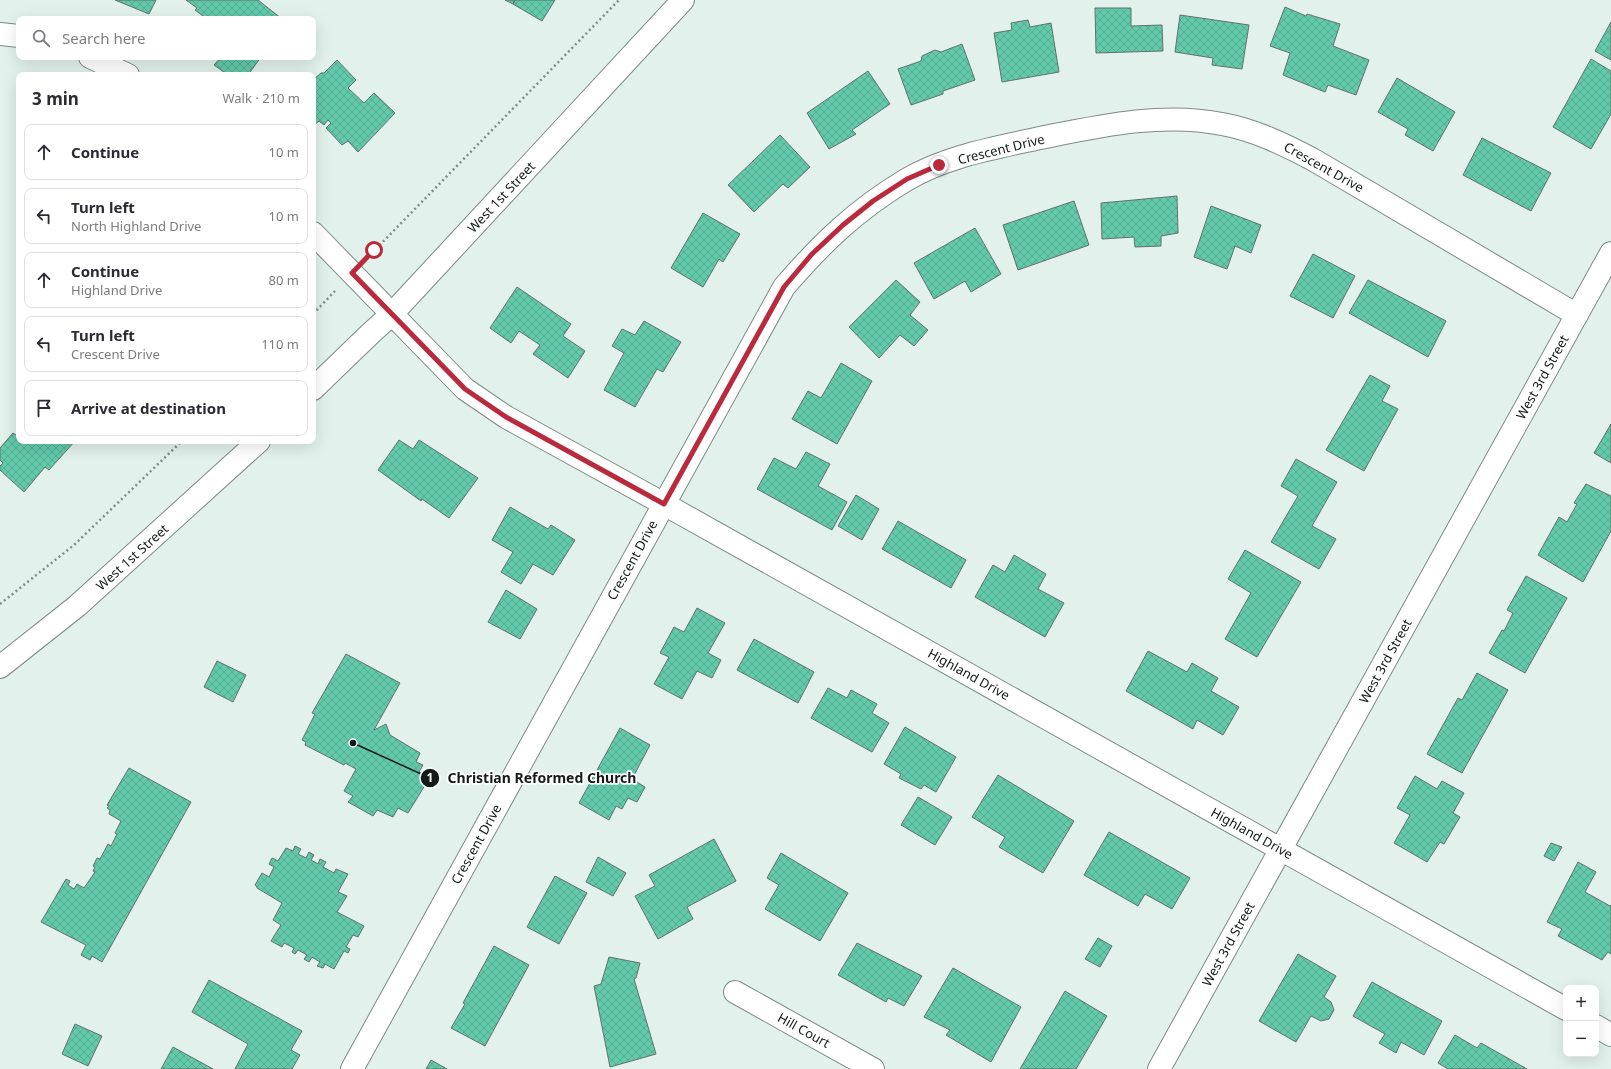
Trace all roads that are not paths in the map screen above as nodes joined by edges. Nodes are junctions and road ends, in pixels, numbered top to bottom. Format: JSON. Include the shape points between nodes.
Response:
{"nodes":[{"id":1,"x":683,"y":0,"type":"edge"},
{"id":2,"x":0,"y":34,"type":"edge"},
{"id":3,"x":16,"y":36,"type":"edge"},
{"id":4,"x":96,"y":60,"type":"edge"},
{"id":5,"x":122,"y":72,"type":"edge"},
{"id":6,"x":316,"y":236,"type":"edge"},
{"id":7,"x":1611,"y":253,"type":"edge"},
{"id":8,"x":392,"y":315,"type":"junction"},
{"id":9,"x":1577,"y":315,"type":"junction"},
{"id":10,"x":316,"y":386,"type":"edge"},
{"id":11,"x":257,"y":444,"type":"edge"},
{"id":12,"x":664,"y":504,"type":"junction"},
{"id":13,"x":0,"y":667,"type":"edge"},
{"id":14,"x":1280,"y":848,"type":"junction"},
{"id":15,"x":735,"y":992,"type":"dead end"},
{"id":16,"x":1563,"y":1007,"type":"edge"},
{"id":17,"x":1599,"y":1028,"type":"edge"},
{"id":18,"x":1611,"y":1035,"type":"edge"},
{"id":19,"x":352,"y":1069,"type":"edge"},
{"id":20,"x":874,"y":1069,"type":"edge"},
{"id":21,"x":1159,"y":1069,"type":"edge"}],
"edges":[{"from":1,"to":8,"type":"street","name":"West 1st Street"},
{"from":2,"to":3,"type":"street"},
{"from":4,"to":5,"type":"street"},
{"from":6,"to":8,"type":"street","name":"Highland Drive"},
{"from":7,"to":9,"type":"street","name":"West 3rd Street"},
{"from":8,"to":10,"type":"street","name":"West 1st Street"},
{"from":8,"to":12,"type":"street","name":"Highland Drive","via":[[476,397],[506,417]]},
{"from":9,"to":12,"type":"street","name":"Crescent Drive","via":[[1312,159],[1254,132],[1222,124],[1180,119],[1141,121],[1030,140],[975,152],[907,179],[861,210],[812,254],[784,287]]},
{"from":9,"to":14,"type":"street","name":"West 3rd Street"},
{"from":11,"to":13,"type":"street","name":"West 1st Street","via":[[77,606]]},
{"from":12,"to":14,"type":"street","name":"Highland Drive"},
{"from":12,"to":19,"type":"street","name":"Crescent Drive"},
{"from":14,"to":16,"type":"street","name":"Highland Drive"},
{"from":14,"to":21,"type":"street","name":"West 3rd Street"},
{"from":15,"to":20,"type":"street","name":"Hill Court"},
{"from":17,"to":18,"type":"street"}]}
